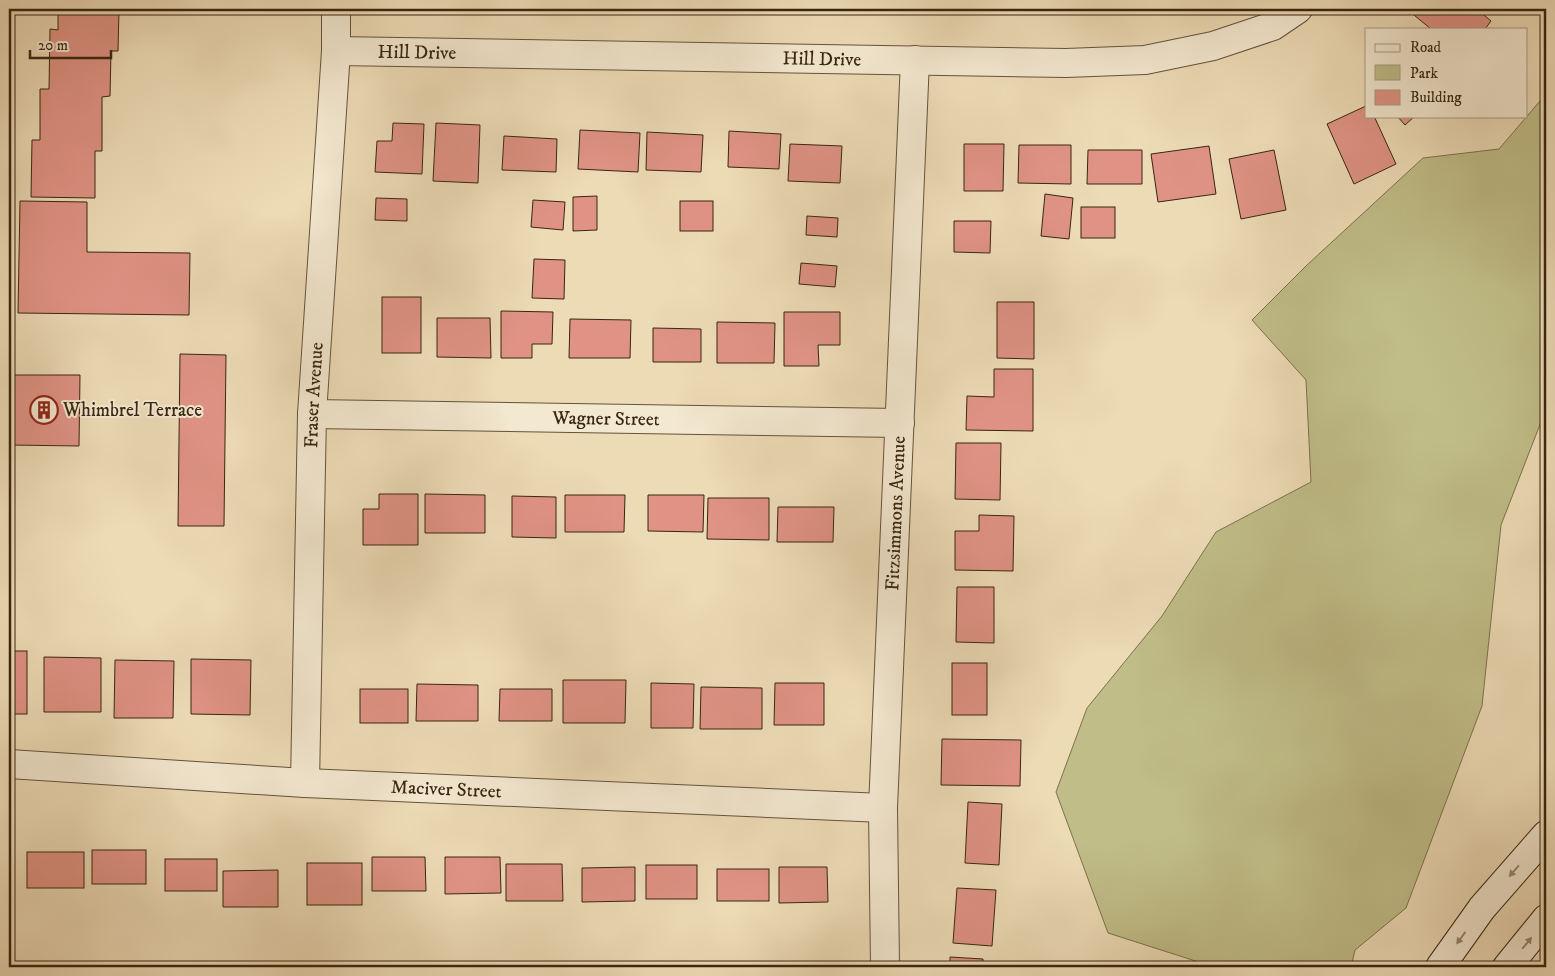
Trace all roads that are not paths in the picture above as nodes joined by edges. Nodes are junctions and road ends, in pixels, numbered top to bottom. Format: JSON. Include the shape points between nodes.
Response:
{"nodes":[{"id":1,"x":336,"y":9,"type":"edge"},
{"id":2,"x":1298,"y":9,"type":"edge"},
{"id":3,"x":336,"y":51,"type":"junction"},
{"id":4,"x":916,"y":60,"type":"junction"},
{"id":5,"x":312,"y":414,"type":"junction"},
{"id":6,"x":900,"y":423,"type":"junction"},
{"id":7,"x":9,"y":764,"type":"edge"},
{"id":8,"x":305,"y":783,"type":"junction"},
{"id":9,"x":883,"y":808,"type":"junction"},
{"id":10,"x":1546,"y":835,"type":"edge"},
{"id":11,"x":1546,"y":919,"type":"edge"},
{"id":12,"x":885,"y":967,"type":"edge"},
{"id":13,"x":1440,"y":967,"type":"edge"},
{"id":14,"x":1507,"y":967,"type":"edge"}],
"edges":[{"from":1,"to":3,"type":"street","name":"Fraser Avenue"},
{"from":2,"to":4,"type":"street","name":"Hill Drive","via":[[1272,26],[1213,46],[1145,60],[1066,63]]},
{"from":3,"to":4,"type":"street","name":"Hill Drive"},
{"from":3,"to":5,"type":"street","name":"Fraser Avenue"},
{"from":4,"to":6,"type":"street","name":"Fitzsimmons Avenue"},
{"from":5,"to":6,"type":"street","name":"Wagner Street"},
{"from":5,"to":8,"type":"street","name":"Fraser Avenue"},
{"from":6,"to":9,"type":"street","name":"Fitzsimmons Avenue"},
{"from":7,"to":8,"type":"street","name":"Maciver Street"},
{"from":8,"to":9,"type":"street","name":"Maciver Street"},
{"from":9,"to":12,"type":"street","name":"Fitzsimmons Avenue"},
{"from":10,"to":13,"type":"street","one_way":true,"via":[[1482,908]]},
{"from":14,"to":11,"type":"street","one_way":true}]}
